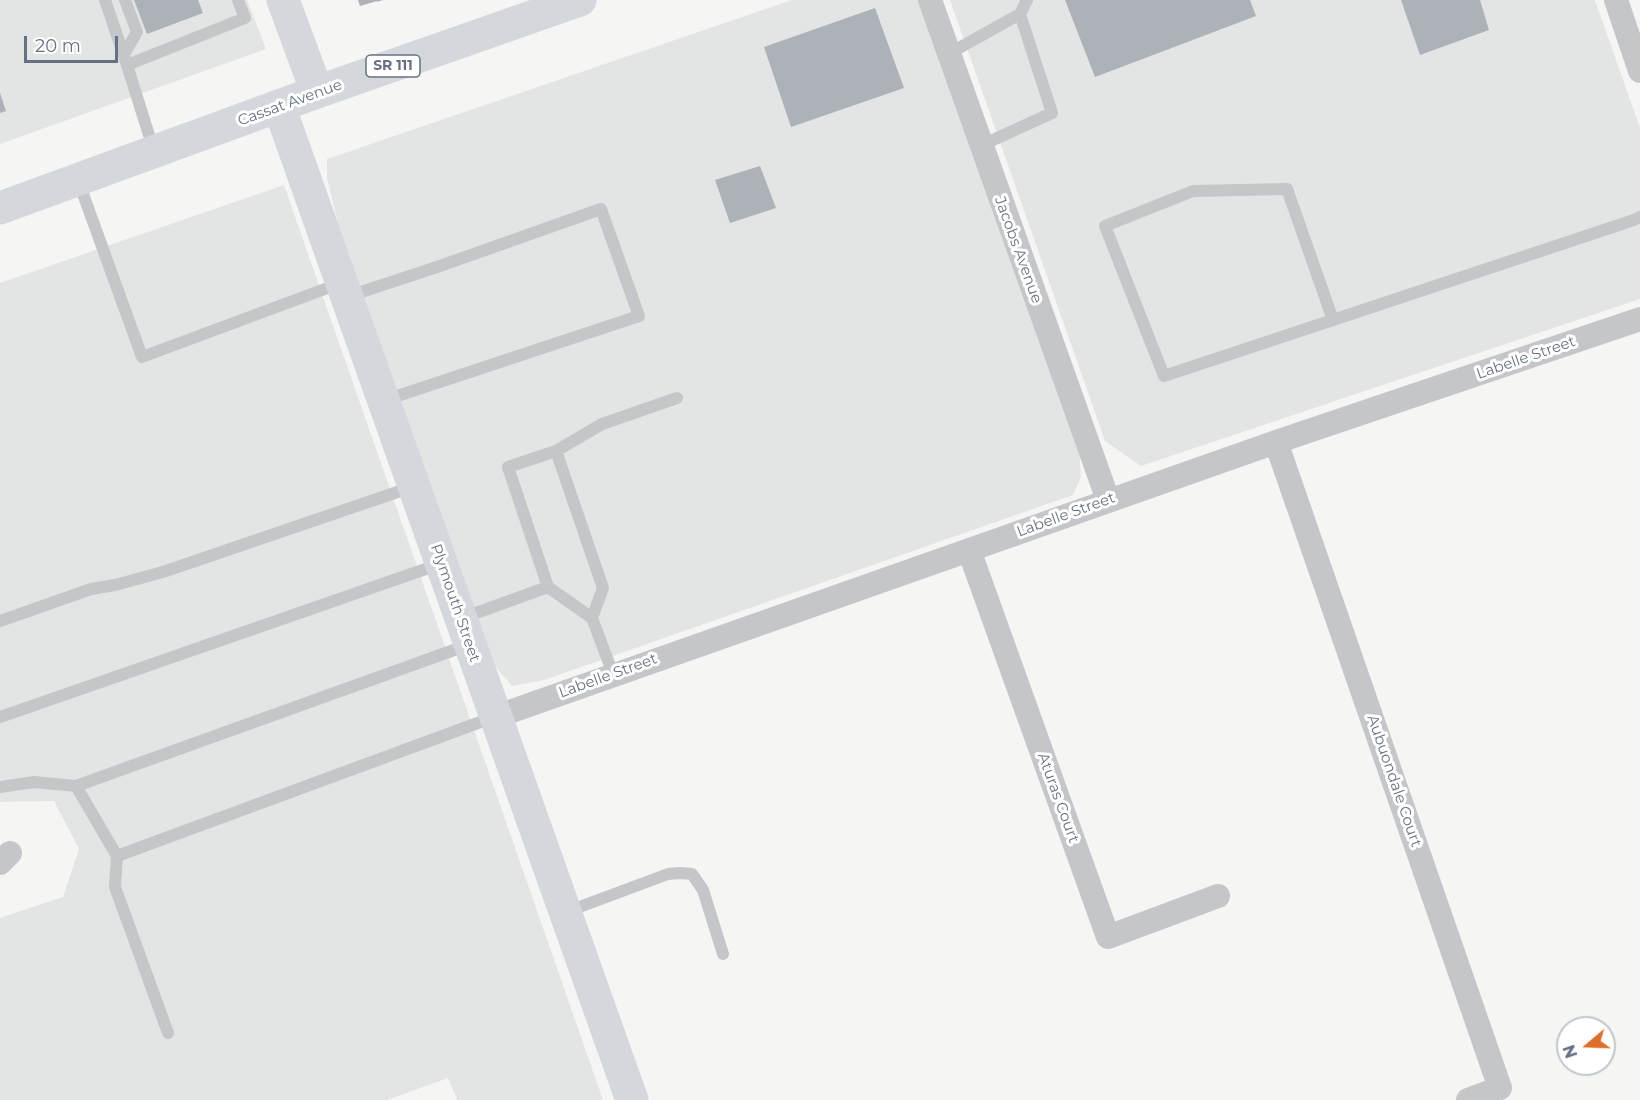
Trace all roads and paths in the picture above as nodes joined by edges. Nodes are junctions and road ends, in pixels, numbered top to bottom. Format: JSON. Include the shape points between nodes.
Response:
{"nodes":[{"id":1,"x":105,"y":0,"type":"edge"},
{"id":2,"x":125,"y":0,"type":"edge"},
{"id":3,"x":238,"y":0,"type":"edge"},
{"id":4,"x":283,"y":0,"type":"edge"},
{"id":5,"x":580,"y":0,"type":"edge"},
{"id":6,"x":930,"y":0,"type":"edge"},
{"id":7,"x":1027,"y":0,"type":"edge"},
{"id":8,"x":1616,"y":0,"type":"edge"},
{"id":9,"x":1020,"y":14,"type":"junction"},
{"id":10,"x":950,"y":53,"type":"junction"},
{"id":11,"x":126,"y":59,"type":"junction"},
{"id":12,"x":1640,"y":71,"type":"edge"},
{"id":13,"x":317,"y":92,"type":"junction"},
{"id":14,"x":279,"y":106,"type":"junction"},
{"id":15,"x":982,"y":145,"type":"junction"},
{"id":16,"x":154,"y":152,"type":"junction"},
{"id":17,"x":78,"y":180,"type":"junction"},
{"id":18,"x":0,"y":208,"type":"edge"},
{"id":19,"x":1640,"y":217,"type":"edge"},
{"id":20,"x":344,"y":290,"type":"junction"},
{"id":21,"x":1333,"y":320,"type":"junction"},
{"id":22,"x":1640,"y":320,"type":"edge"},
{"id":23,"x":676,"y":398,"type":"dead end"},
{"id":24,"x":383,"y":400,"type":"junction"},
{"id":25,"x":1276,"y":442,"type":"junction"},
{"id":26,"x":556,"y":451,"type":"junction"},
{"id":27,"x":414,"y":487,"type":"junction"},
{"id":28,"x":1108,"y":500,"type":"junction"},
{"id":29,"x":969,"y":550,"type":"junction"},
{"id":30,"x":441,"y":563,"type":"junction"},
{"id":31,"x":548,"y":587,"type":"junction"},
{"id":32,"x":592,"y":618,"type":"junction"},
{"id":33,"x":0,"y":621,"type":"edge"},
{"id":34,"x":465,"y":631,"type":"junction"},
{"id":35,"x":613,"y":674,"type":"junction"},
{"id":36,"x":0,"y":717,"type":"edge"},
{"id":37,"x":495,"y":717,"type":"junction"},
{"id":38,"x":76,"y":786,"type":"junction"},
{"id":39,"x":0,"y":787,"type":"edge"},
{"id":40,"x":117,"y":856,"type":"junction"},
{"id":41,"x":1218,"y":896,"type":"dead end"},
{"id":42,"x":565,"y":912,"type":"junction"},
{"id":43,"x":723,"y":954,"type":"dead end"},
{"id":44,"x":168,"y":1033,"type":"dead end"},
{"id":45,"x":632,"y":1100,"type":"edge"},
{"id":46,"x":1468,"y":1100,"type":"edge"}],
"edges":[{"from":1,"to":11,"type":"lane"},
{"from":2,"to":11,"type":"lane","via":[[136,32]]},
{"from":3,"to":11,"type":"lane","via":[[245,18]]},
{"from":4,"to":13,"type":"street"},
{"from":5,"to":13,"type":"street","name":"Cassat Avenue","number":"SR 111"},
{"from":6,"to":10,"type":"street","name":"Jacobs Avenue"},
{"from":7,"to":9,"type":"lane"},
{"from":8,"to":12,"type":"street"},
{"from":9,"to":10,"type":"lane"},
{"from":9,"to":15,"type":"lane","via":[[1052,112]]},
{"from":10,"to":15,"type":"street","name":"Jacobs Avenue"},
{"from":11,"to":16,"type":"lane"},
{"from":13,"to":14,"type":"street","name":"Cassat Avenue","number":"SR 111"},
{"from":14,"to":16,"type":"street","name":"Cassat Avenue","number":"SR 111"},
{"from":14,"to":20,"type":"street","name":"Plymouth Street"},
{"from":15,"to":28,"type":"street","name":"Jacobs Avenue"},
{"from":16,"to":17,"type":"street","name":"Cassat Avenue","number":"SR 111"},
{"from":17,"to":18,"type":"street","name":"Cassat Avenue","number":"SR 111"},
{"from":17,"to":20,"type":"lane","via":[[142,357]]},
{"from":19,"to":21,"type":"lane"},
{"from":20,"to":24,"type":"street","name":"Plymouth Street"},
{"from":20,"to":24,"type":"lane","via":[[438,267],[601,209],[639,316]]},
{"from":21,"to":21,"type":"lane","via":[[1164,376],[1105,225],[1193,191],[1287,189]]},
{"from":22,"to":25,"type":"street","name":"Labelle Street"},
{"from":23,"to":26,"type":"lane","via":[[602,424]]},
{"from":24,"to":27,"type":"street","name":"Plymouth Street"},
{"from":25,"to":28,"type":"street","name":"Labelle Street"},
{"from":25,"to":46,"type":"street","name":"Aubuondale Court","via":[[1500,1088]]},
{"from":26,"to":31,"type":"lane","via":[[508,468]]},
{"from":26,"to":32,"type":"lane","via":[[603,588]]},
{"from":27,"to":30,"type":"street","name":"Plymouth Street"},
{"from":27,"to":33,"type":"lane","via":[[163,572],[91,589]]},
{"from":28,"to":29,"type":"street","name":"Labelle Street"},
{"from":29,"to":35,"type":"street","name":"Labelle Street"},
{"from":29,"to":41,"type":"street","name":"Aturas Court","via":[[1108,937]]},
{"from":30,"to":34,"type":"street","name":"Plymouth Street"},
{"from":30,"to":36,"type":"lane"},
{"from":31,"to":32,"type":"lane"},
{"from":31,"to":34,"type":"lane"},
{"from":32,"to":35,"type":"lane"},
{"from":34,"to":37,"type":"street","name":"Plymouth Street"},
{"from":34,"to":38,"type":"lane"},
{"from":35,"to":37,"type":"street","name":"Labelle Street"},
{"from":37,"to":40,"type":"lane"},
{"from":37,"to":42,"type":"street","name":"Plymouth Street"},
{"from":38,"to":39,"type":"lane","via":[[34,782]]},
{"from":38,"to":40,"type":"lane"},
{"from":40,"to":44,"type":"lane","via":[[115,887]]},
{"from":42,"to":43,"type":"lane","via":[[668,874],[692,874],[704,890]]},
{"from":42,"to":45,"type":"street","name":"Plymouth Street"}]}
